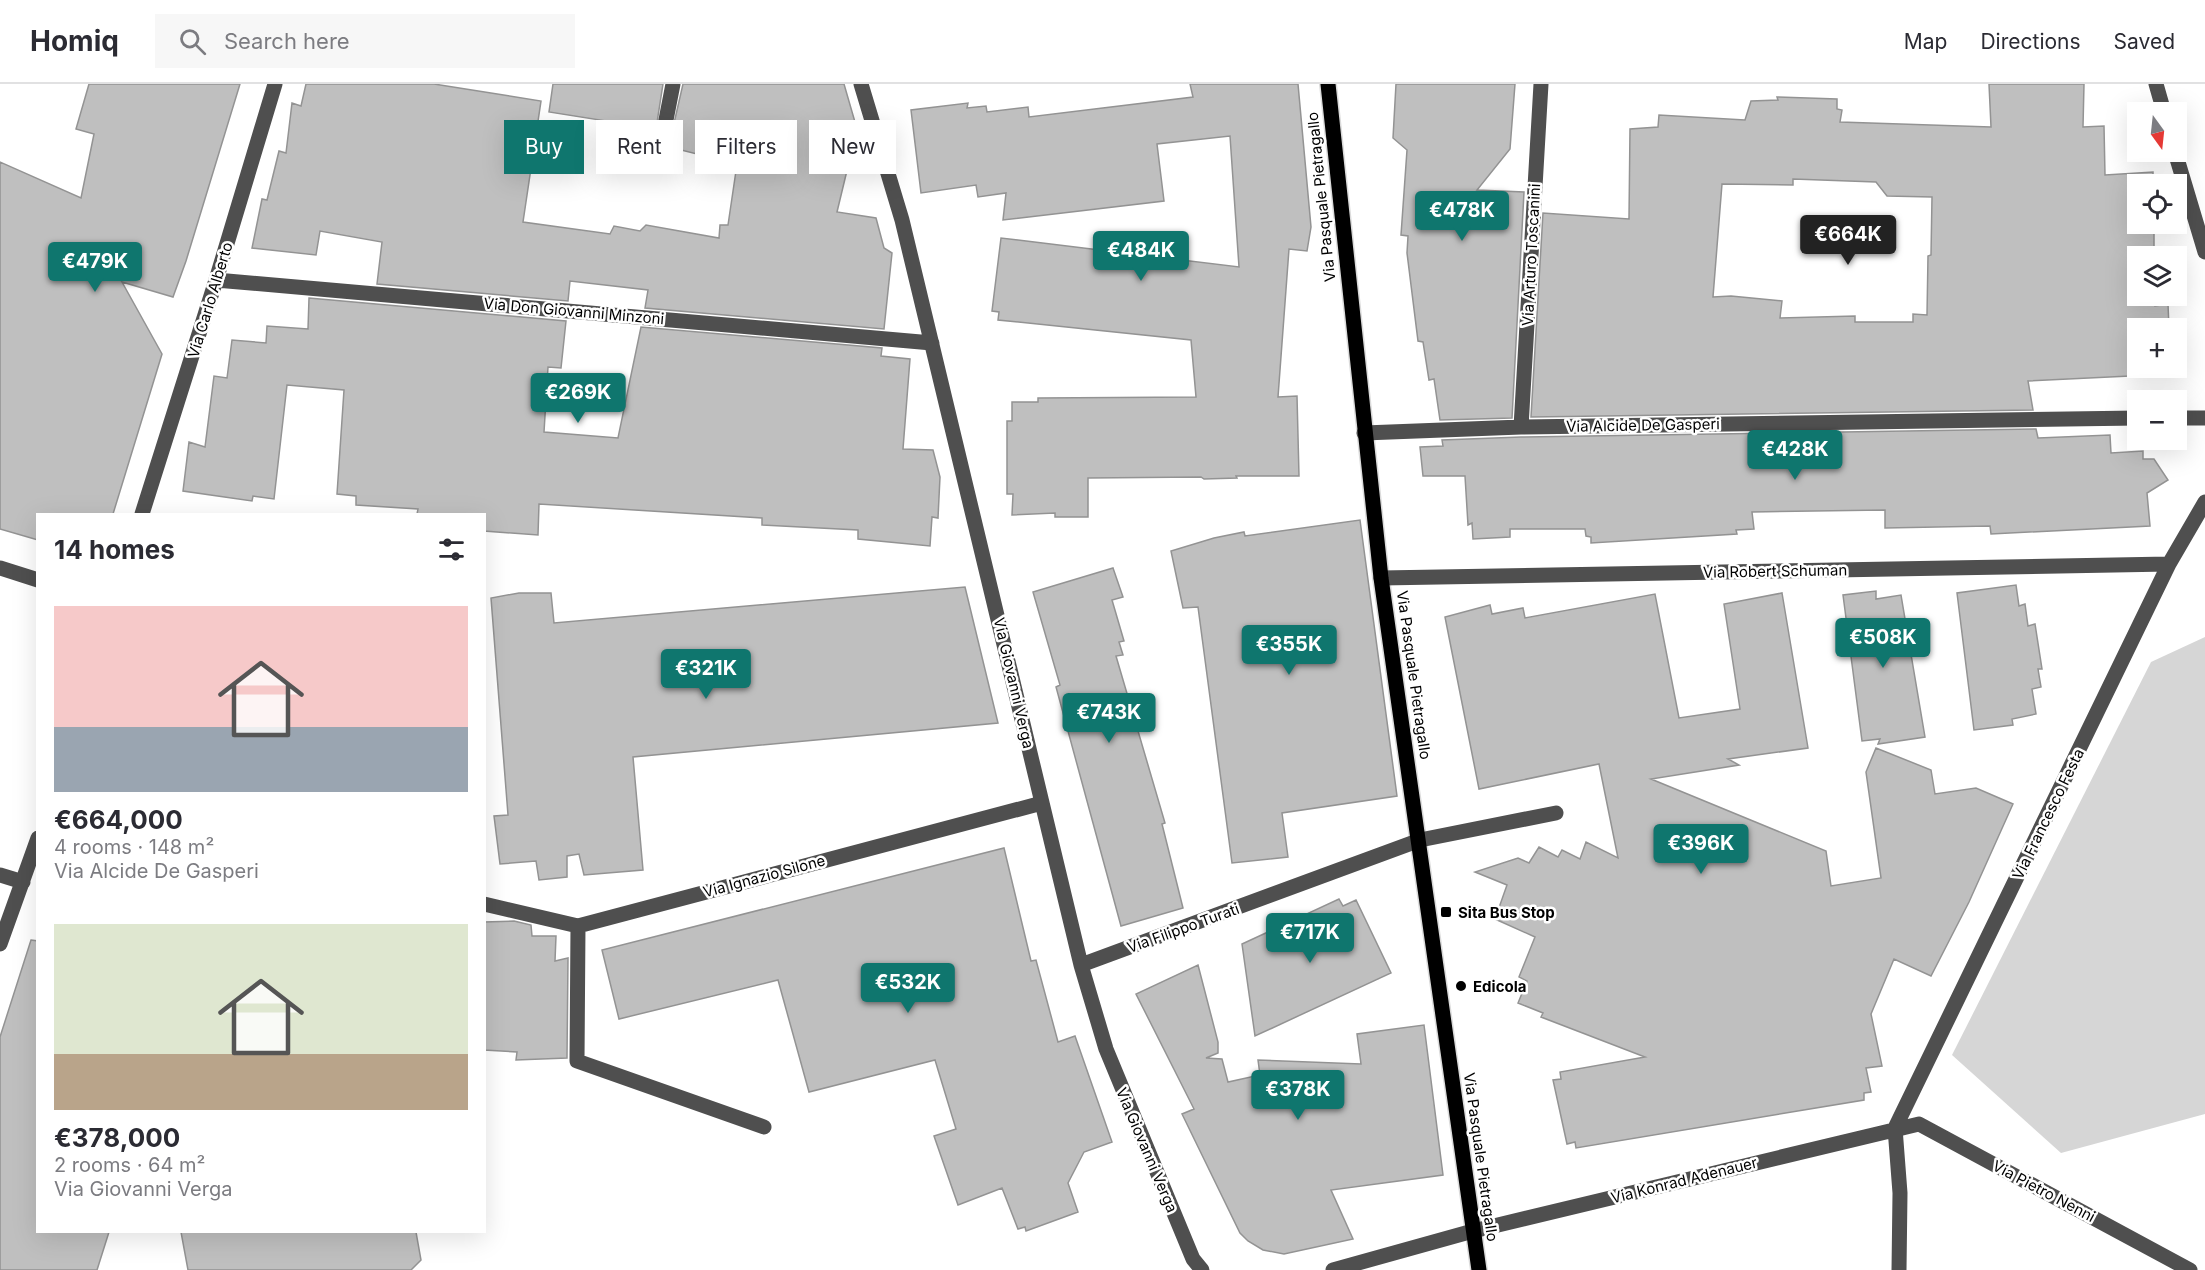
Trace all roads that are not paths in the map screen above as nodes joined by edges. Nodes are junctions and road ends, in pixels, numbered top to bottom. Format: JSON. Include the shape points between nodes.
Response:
{"nodes":[{"id":1,"x":275,"y":84,"type":"edge"},
{"id":2,"x":673,"y":84,"type":"edge"},
{"id":3,"x":861,"y":84,"type":"edge"},
{"id":4,"x":1328,"y":84,"type":"edge"},
{"id":5,"x":1541,"y":84,"type":"edge"},
{"id":6,"x":2156,"y":84,"type":"edge"},
{"id":7,"x":2161,"y":102,"type":"edge"},
{"id":8,"x":666,"y":120,"type":"edge"},
{"id":9,"x":2178,"y":162,"type":"edge"},
{"id":10,"x":2205,"y":252,"type":"edge"},
{"id":11,"x":216,"y":280,"type":"junction"},
{"id":12,"x":932,"y":343,"type":"junction"},
{"id":13,"x":2127,"y":418,"type":"edge"},
{"id":14,"x":2187,"y":418,"type":"edge"},
{"id":15,"x":2205,"y":418,"type":"edge"},
{"id":16,"x":1521,"y":426,"type":"junction"},
{"id":17,"x":1364,"y":433,"type":"junction"},
{"id":18,"x":2205,"y":502,"type":"edge"},
{"id":19,"x":142,"y":513,"type":"edge"},
{"id":20,"x":2169,"y":564,"type":"junction"},
{"id":21,"x":0,"y":568,"type":"edge"},
{"id":22,"x":1381,"y":578,"type":"junction"},
{"id":23,"x":36,"y":579,"type":"edge"},
{"id":24,"x":1042,"y":803,"type":"junction"},
{"id":25,"x":1556,"y":813,"type":"dead end"},
{"id":26,"x":1420,"y":840,"type":"junction"},
{"id":27,"x":36,"y":844,"type":"edge"},
{"id":28,"x":0,"y":874,"type":"edge"},
{"id":29,"x":23,"y":882,"type":"junction"},
{"id":30,"x":486,"y":904,"type":"edge"},
{"id":31,"x":578,"y":926,"type":"junction"},
{"id":32,"x":0,"y":944,"type":"edge"},
{"id":33,"x":1081,"y":965,"type":"junction"},
{"id":34,"x":764,"y":1128,"type":"dead end"},
{"id":35,"x":1895,"y":1128,"type":"junction"},
{"id":36,"x":1473,"y":1231,"type":"junction"},
{"id":37,"x":1202,"y":1270,"type":"edge"},
{"id":38,"x":1333,"y":1270,"type":"edge"},
{"id":39,"x":1479,"y":1270,"type":"edge"},
{"id":40,"x":1899,"y":1270,"type":"edge"},
{"id":41,"x":2190,"y":1270,"type":"edge"}],
"edges":[{"from":1,"to":11,"type":"street","name":"Via Carlo Alberto"},
{"from":2,"to":8,"type":"street"},
{"from":3,"to":12,"type":"street","name":"Via Giovanni Verga","via":[[902,220]]},
{"from":4,"to":17,"type":"main road","name":"Via Pasquale Pietragallo"},
{"from":5,"to":16,"type":"street","name":"Via Arturo Toscanini"},
{"from":6,"to":7,"type":"street"},
{"from":9,"to":10,"type":"street"},
{"from":11,"to":12,"type":"street","name":"Via Don Giovanni Minzoni"},
{"from":11,"to":19,"type":"street","name":"Via Carlo Alberto"},
{"from":12,"to":24,"type":"street","name":"Via Giovanni Verga"},
{"from":13,"to":16,"type":"street","name":"Via Alcide De Gasperi"},
{"from":14,"to":15,"type":"street"},
{"from":16,"to":17,"type":"street","name":"Via Alcide De Gasperi"},
{"from":17,"to":22,"type":"main road","name":"Via Pasquale Pietragallo"},
{"from":18,"to":20,"type":"street","name":"Via Francesco Festa"},
{"from":20,"to":22,"type":"street","name":"Via Robert Schuman"},
{"from":20,"to":35,"type":"street","name":"Via Francesco Festa"},
{"from":21,"to":23,"type":"street"},
{"from":22,"to":26,"type":"main road","name":"Via Pasquale Pietragallo"},
{"from":24,"to":31,"type":"street","name":"Via Ignazio Silone"},
{"from":24,"to":33,"type":"street","name":"Via Giovanni Verga"},
{"from":25,"to":26,"type":"street","name":"Via Filippo Turati"},
{"from":26,"to":33,"type":"street","name":"Via Filippo Turati"},
{"from":26,"to":36,"type":"main road","name":"Via Pasquale Pietragallo"},
{"from":27,"to":29,"type":"street"},
{"from":28,"to":29,"type":"street"},
{"from":29,"to":32,"type":"street"},
{"from":30,"to":31,"type":"street","name":"Via Ignazio Silone"},
{"from":31,"to":34,"type":"street","via":[[577,1061]]},
{"from":33,"to":37,"type":"street","name":"Via Giovanni Verga","via":[[1106,1049],[1193,1259]]},
{"from":35,"to":36,"type":"street","name":"Via Konrad Adenauer"},
{"from":35,"to":40,"type":"street","via":[[1900,1192]]},
{"from":35,"to":41,"type":"street","name":"Via Pietro Nenni","via":[[1919,1124]]},
{"from":36,"to":38,"type":"street","name":"Via Konrad Adenauer"},
{"from":36,"to":39,"type":"main road","name":"Via Pasquale Pietragallo"}]}
